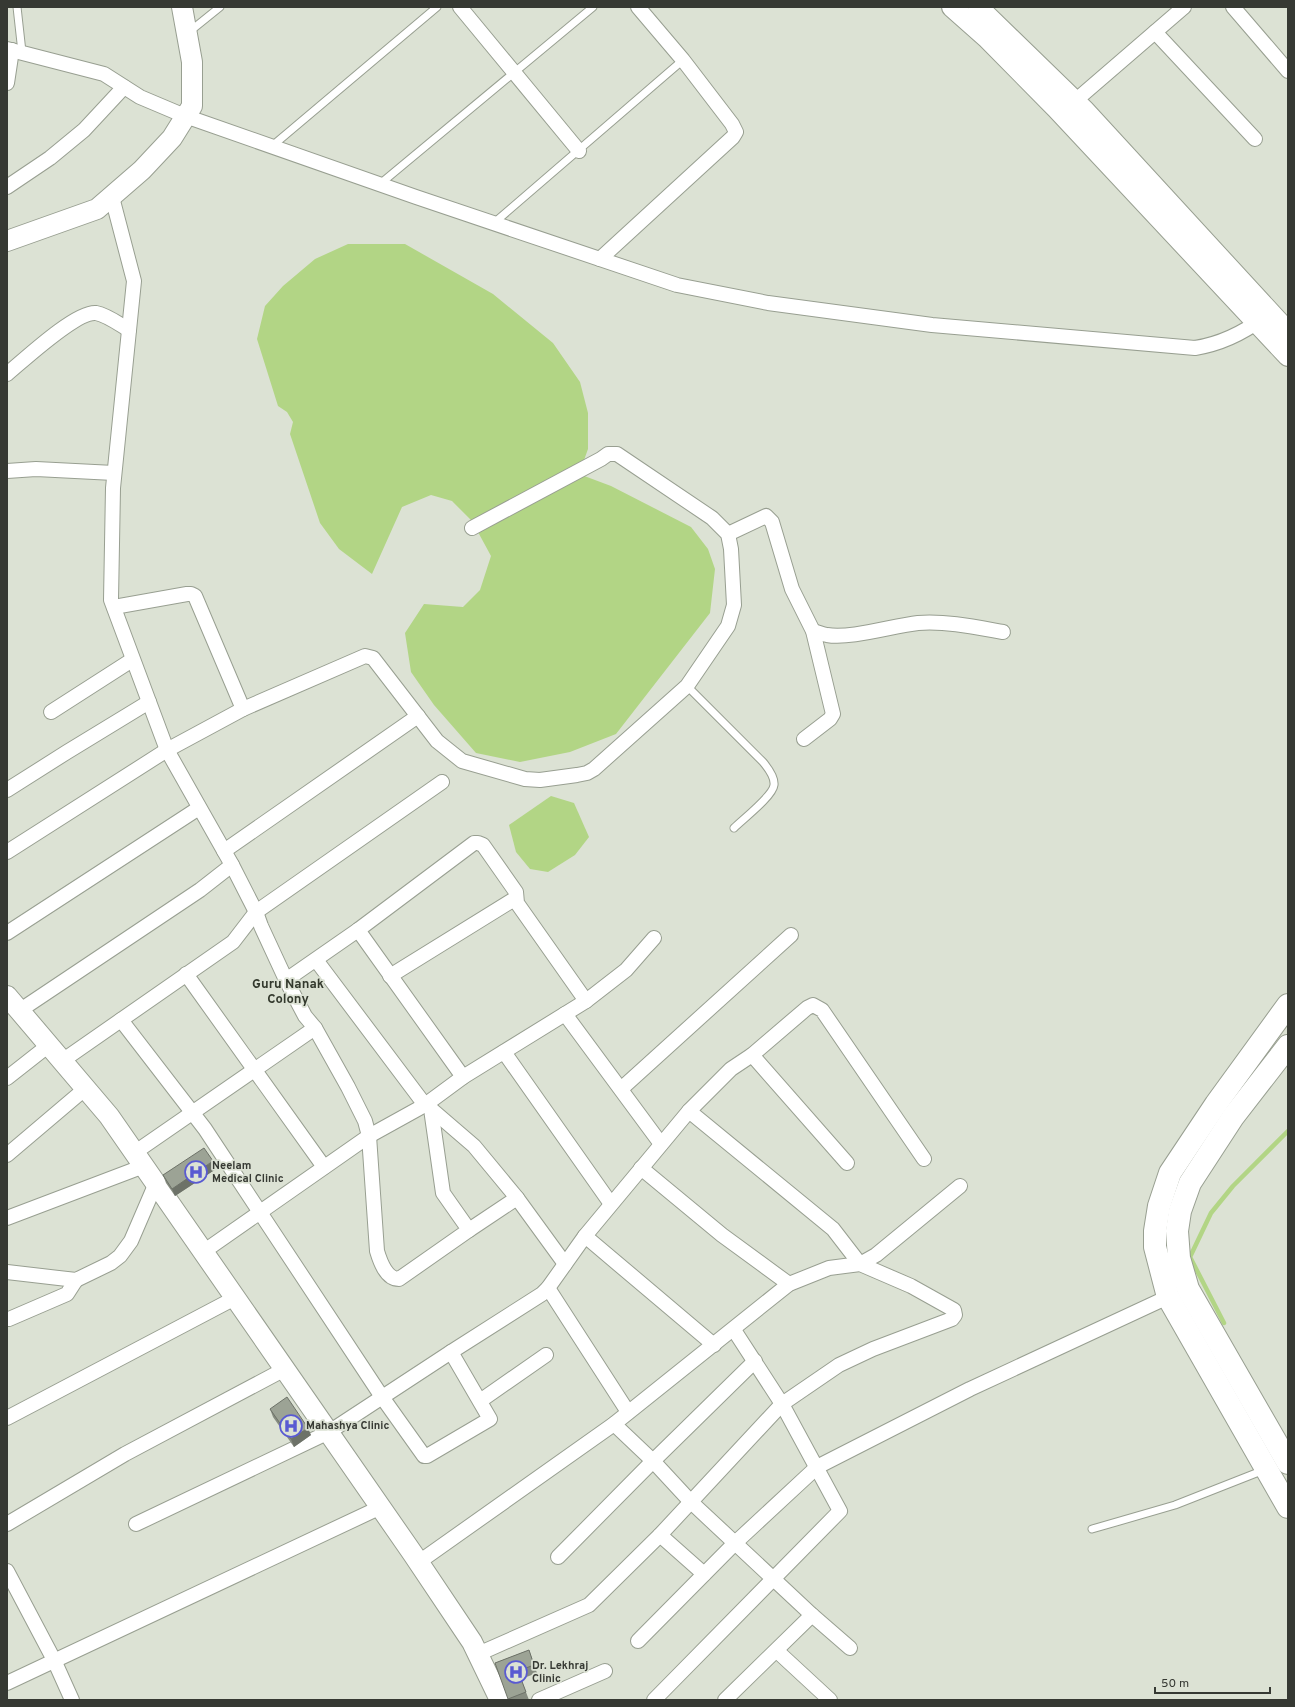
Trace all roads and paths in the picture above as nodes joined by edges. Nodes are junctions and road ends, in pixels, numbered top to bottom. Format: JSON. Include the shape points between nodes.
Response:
{"nodes":[{"id":1,"x":17,"y":7,"type":"edge"},
{"id":2,"x":182,"y":7,"type":"edge"},
{"id":3,"x":220,"y":7,"type":"edge"},
{"id":4,"x":437,"y":7,"type":"edge"},
{"id":5,"x":460,"y":7,"type":"edge"},
{"id":6,"x":593,"y":7,"type":"edge"},
{"id":7,"x":638,"y":7,"type":"edge"},
{"id":8,"x":952,"y":7,"type":"edge"},
{"id":9,"x":978,"y":7,"type":"edge"},
{"id":10,"x":1184,"y":7,"type":"edge"},
{"id":11,"x":1233,"y":7,"type":"edge"},
{"id":12,"x":1155,"y":32,"type":"junction"},
{"id":13,"x":187,"y":33,"type":"junction"},
{"id":14,"x":14,"y":50,"type":"edge"},
{"id":15,"x":683,"y":60,"type":"junction"},
{"id":16,"x":1288,"y":71,"type":"edge"},
{"id":17,"x":514,"y":72,"type":"junction"},
{"id":18,"x":7,"y":83,"type":"edge"},
{"id":19,"x":124,"y":87,"type":"junction"},
{"id":20,"x":1075,"y":102,"type":"junction"},
{"id":21,"x":185,"y":116,"type":"junction"},
{"id":22,"x":1254,"y":139,"type":"dead end"},
{"id":23,"x":271,"y":147,"type":"junction"},
{"id":24,"x":580,"y":151,"type":"junction"},
{"id":25,"x":379,"y":184,"type":"junction"},
{"id":26,"x":7,"y":187,"type":"edge"},
{"id":27,"x":112,"y":196,"type":"junction"},
{"id":28,"x":494,"y":224,"type":"junction"},
{"id":29,"x":7,"y":241,"type":"edge"},
{"id":30,"x":600,"y":259,"type":"junction"},
{"id":31,"x":1276,"y":325,"type":"edge"},
{"id":32,"x":129,"y":330,"type":"junction"},
{"id":33,"x":1288,"y":356,"type":"edge"},
{"id":34,"x":7,"y":374,"type":"edge"},
{"id":35,"x":7,"y":471,"type":"edge"},
{"id":36,"x":114,"y":473,"type":"junction"},
{"id":37,"x":472,"y":528,"type":"dead end"},
{"id":38,"x":728,"y":534,"type":"junction"},
{"id":39,"x":114,"y":607,"type":"junction"},
{"id":40,"x":813,"y":631,"type":"junction"},
{"id":41,"x":1003,"y":632,"type":"dead end"},
{"id":42,"x":132,"y":660,"type":"junction"},
{"id":43,"x":687,"y":686,"type":"junction"},
{"id":44,"x":149,"y":702,"type":"junction"},
{"id":45,"x":243,"y":709,"type":"junction"},
{"id":46,"x":50,"y":712,"type":"dead end"},
{"id":47,"x":418,"y":716,"type":"junction"},
{"id":48,"x":804,"y":739,"type":"dead end"},
{"id":49,"x":167,"y":750,"type":"junction"},
{"id":50,"x":442,"y":782,"type":"dead end"},
{"id":51,"x":7,"y":790,"type":"edge"},
{"id":52,"x":199,"y":808,"type":"junction"},
{"id":53,"x":734,"y":828,"type":"dead end"},
{"id":54,"x":224,"y":851,"type":"junction"},
{"id":55,"x":7,"y":852,"type":"edge"},
{"id":56,"x":232,"y":865,"type":"junction"},
{"id":57,"x":516,"y":898,"type":"junction"},
{"id":58,"x":256,"y":912,"type":"junction"},
{"id":59,"x":358,"y":930,"type":"junction"},
{"id":60,"x":7,"y":933,"type":"edge"},
{"id":61,"x":791,"y":935,"type":"dead end"},
{"id":62,"x":654,"y":938,"type":"dead end"},
{"id":63,"x":316,"y":960,"type":"junction"},
{"id":64,"x":186,"y":974,"type":"junction"},
{"id":65,"x":390,"y":976,"type":"junction"},
{"id":66,"x":286,"y":980,"type":"junction"},
{"id":67,"x":586,"y":1001,"type":"junction"},
{"id":68,"x":13,"y":1004,"type":"edge"},
{"id":69,"x":1288,"y":1005,"type":"edge"},
{"id":70,"x":565,"y":1014,"type":"junction"},
{"id":71,"x":122,"y":1020,"type":"junction"},
{"id":72,"x":314,"y":1028,"type":"junction"},
{"id":73,"x":49,"y":1045,"type":"junction"},
{"id":74,"x":1288,"y":1046,"type":"edge"},
{"id":75,"x":504,"y":1052,"type":"junction"},
{"id":76,"x":752,"y":1055,"type":"junction"},
{"id":77,"x":62,"y":1061,"type":"junction"},
{"id":78,"x":255,"y":1070,"type":"junction"},
{"id":79,"x":463,"y":1077,"type":"junction"},
{"id":80,"x":7,"y":1078,"type":"edge"},
{"id":81,"x":86,"y":1088,"type":"junction"},
{"id":82,"x":620,"y":1089,"type":"junction"},
{"id":83,"x":428,"y":1107,"type":"junction"},
{"id":84,"x":689,"y":1110,"type":"junction"},
{"id":85,"x":193,"y":1112,"type":"junction"},
{"id":86,"x":369,"y":1136,"type":"junction"},
{"id":87,"x":661,"y":1144,"type":"junction"},
{"id":88,"x":7,"y":1155,"type":"edge"},
{"id":89,"x":139,"y":1159,"type":"junction"},
{"id":90,"x":924,"y":1159,"type":"dead end"},
{"id":91,"x":847,"y":1162,"type":"dead end"},
{"id":92,"x":324,"y":1167,"type":"junction"},
{"id":93,"x":641,"y":1168,"type":"junction"},
{"id":94,"x":156,"y":1183,"type":"junction"},
{"id":95,"x":960,"y":1186,"type":"dead end"},
{"id":96,"x":517,"y":1198,"type":"junction"},
{"id":97,"x":611,"y":1204,"type":"junction"},
{"id":98,"x":260,"y":1212,"type":"junction"},
{"id":99,"x":7,"y":1218,"type":"edge"},
{"id":100,"x":469,"y":1230,"type":"junction"},
{"id":101,"x":585,"y":1236,"type":"junction"},
{"id":102,"x":203,"y":1252,"type":"junction"},
{"id":103,"x":565,"y":1264,"type":"junction"},
{"id":104,"x":860,"y":1264,"type":"junction"},
{"id":105,"x":7,"y":1272,"type":"edge"},
{"id":106,"x":76,"y":1280,"type":"junction"},
{"id":107,"x":789,"y":1284,"type":"junction"},
{"id":108,"x":548,"y":1288,"type":"junction"},
{"id":109,"x":1168,"y":1297,"type":"junction"},
{"id":110,"x":235,"y":1298,"type":"junction"},
{"id":111,"x":8,"y":1319,"type":"dead end"},
{"id":112,"x":734,"y":1330,"type":"junction"},
{"id":113,"x":714,"y":1345,"type":"junction"},
{"id":114,"x":451,"y":1352,"type":"junction"},
{"id":115,"x":546,"y":1355,"type":"dead end"},
{"id":116,"x":755,"y":1361,"type":"junction"},
{"id":117,"x":285,"y":1369,"type":"junction"},
{"id":118,"x":382,"y":1397,"type":"junction"},
{"id":119,"x":480,"y":1401,"type":"junction"},
{"id":120,"x":782,"y":1404,"type":"junction"},
{"id":121,"x":628,"y":1412,"type":"junction"},
{"id":122,"x":7,"y":1418,"type":"edge"},
{"id":123,"x":614,"y":1424,"type":"junction"},
{"id":124,"x":329,"y":1432,"type":"junction"},
{"id":125,"x":1287,"y":1459,"type":"edge"},
{"id":126,"x":653,"y":1461,"type":"junction"},
{"id":127,"x":817,"y":1467,"type":"junction"},
{"id":128,"x":1267,"y":1471,"type":"junction"},
{"id":129,"x":690,"y":1501,"type":"junction"},
{"id":130,"x":380,"y":1507,"type":"junction"},
{"id":131,"x":1288,"y":1507,"type":"edge"},
{"id":132,"x":7,"y":1524,"type":"edge"},
{"id":133,"x":136,"y":1524,"type":"dead end"},
{"id":134,"x":1092,"y":1529,"type":"dead end"},
{"id":135,"x":660,"y":1535,"type":"junction"},
{"id":136,"x":735,"y":1543,"type":"junction"},
{"id":137,"x":558,"y":1557,"type":"dead end"},
{"id":138,"x":419,"y":1562,"type":"junction"},
{"id":139,"x":7,"y":1571,"type":"edge"},
{"id":140,"x":704,"y":1574,"type":"junction"},
{"id":141,"x":773,"y":1579,"type":"junction"},
{"id":142,"x":812,"y":1616,"type":"junction"},
{"id":143,"x":638,"y":1641,"type":"dead end"},
{"id":144,"x":850,"y":1648,"type":"dead end"},
{"id":145,"x":776,"y":1651,"type":"junction"},
{"id":146,"x":478,"y":1654,"type":"junction"},
{"id":147,"x":54,"y":1660,"type":"junction"},
{"id":148,"x":605,"y":1671,"type":"dead end"},
{"id":149,"x":7,"y":1683,"type":"edge"},
{"id":150,"x":731,"y":1698,"type":"edge"},
{"id":151,"x":72,"y":1700,"type":"edge"},
{"id":152,"x":500,"y":1700,"type":"edge"},
{"id":153,"x":539,"y":1700,"type":"edge"},
{"id":154,"x":654,"y":1700,"type":"edge"},
{"id":155,"x":830,"y":1700,"type":"edge"}],
"edges":[{"from":1,"to":14,"type":"lane"},
{"from":2,"to":13,"type":"main road"},
{"from":3,"to":13,"type":"lane"},
{"from":4,"to":23,"type":"lane"},
{"from":5,"to":17,"type":"street"},
{"from":6,"to":17,"type":"lane"},
{"from":7,"to":15,"type":"street"},
{"from":8,"to":31,"type":"main road","via":[[987,38]]},
{"from":9,"to":20,"type":"main road"},
{"from":10,"to":12,"type":"street"},
{"from":11,"to":16,"type":"street"},
{"from":12,"to":20,"type":"street"},
{"from":12,"to":22,"type":"street"},
{"from":13,"to":21,"type":"main road","via":[[192,62],[192,106]]},
{"from":14,"to":18,"type":"street"},
{"from":14,"to":19,"type":"street","via":[[104,74]]},
{"from":15,"to":24,"type":"lane"},
{"from":15,"to":30,"type":"street","via":[[735,128],[735,134]]},
{"from":17,"to":24,"type":"street"},
{"from":17,"to":25,"type":"lane"},
{"from":19,"to":21,"type":"street","via":[[140,97]]},
{"from":19,"to":26,"type":"street","via":[[84,130],[50,158]]},
{"from":20,"to":31,"type":"main road"},
{"from":21,"to":23,"type":"street"},
{"from":21,"to":27,"type":"main road","via":[[172,138],[142,170]]},
{"from":23,"to":25,"type":"street"},
{"from":24,"to":28,"type":"lane"},
{"from":25,"to":28,"type":"street"},
{"from":27,"to":29,"type":"main road","via":[[97,209]]},
{"from":27,"to":32,"type":"street","via":[[134,281]]},
{"from":28,"to":30,"type":"street"},
{"from":30,"to":31,"type":"street","via":[[677,285],[768,303],[932,325],[1195,348]]},
{"from":31,"to":33,"type":"main road"},
{"from":32,"to":34,"type":"street","via":[[107,317],[88,313],[58,332]]},
{"from":32,"to":36,"type":"street"},
{"from":35,"to":36,"type":"street","via":[[36,469]]},
{"from":36,"to":39,"type":"street","via":[[111,600]]},
{"from":37,"to":38,"type":"street","via":[[613,453],[712,518]]},
{"from":38,"to":40,"type":"street","via":[[766,516],[770,518],[792,588]]},
{"from":38,"to":43,"type":"street","via":[[731,549],[733,611],[728,626]]},
{"from":39,"to":42,"type":"street"},
{"from":39,"to":45,"type":"street","via":[[187,594],[195,596]]},
{"from":40,"to":41,"type":"street","via":[[828,635],[846,635],[906,625],[948,623]]},
{"from":40,"to":48,"type":"street","via":[[833,716]]},
{"from":42,"to":44,"type":"street"},
{"from":42,"to":46,"type":"street"},
{"from":43,"to":47,"type":"street","via":[[587,773],[540,780],[525,779],[462,761],[437,741]]},
{"from":43,"to":53,"type":"lane","via":[[764,762],[772,777],[772,792]]},
{"from":44,"to":49,"type":"street"},
{"from":44,"to":51,"type":"street"},
{"from":45,"to":47,"type":"street","via":[[365,656],[373,658]]},
{"from":45,"to":49,"type":"street"},
{"from":47,"to":54,"type":"street"},
{"from":49,"to":52,"type":"street"},
{"from":49,"to":55,"type":"street"},
{"from":50,"to":58,"type":"street"},
{"from":52,"to":54,"type":"street"},
{"from":52,"to":60,"type":"street"},
{"from":54,"to":56,"type":"street"},
{"from":56,"to":58,"type":"street"},
{"from":56,"to":68,"type":"street","via":[[200,890]]},
{"from":57,"to":59,"type":"street","via":[[516,892],[483,845],[478,843]]},
{"from":57,"to":65,"type":"street"},
{"from":57,"to":67,"type":"street"},
{"from":58,"to":64,"type":"street","via":[[233,942]]},
{"from":58,"to":66,"type":"street"},
{"from":59,"to":63,"type":"street"},
{"from":59,"to":65,"type":"street"},
{"from":61,"to":82,"type":"street"},
{"from":62,"to":67,"type":"street","via":[[626,970]]},
{"from":63,"to":66,"type":"street"},
{"from":63,"to":83,"type":"street"},
{"from":64,"to":71,"type":"street"},
{"from":64,"to":78,"type":"street"},
{"from":65,"to":79,"type":"street"},
{"from":66,"to":72,"type":"street"},
{"from":67,"to":70,"type":"street"},
{"from":68,"to":73,"type":"main road"},
{"from":69,"to":109,"type":"highway","via":[[1216,1104],[1170,1173],[1159,1206],[1155,1231],[1155,1247]]},
{"from":70,"to":75,"type":"street"},
{"from":70,"to":82,"type":"street"},
{"from":71,"to":77,"type":"street"},
{"from":71,"to":85,"type":"street"},
{"from":72,"to":78,"type":"street"},
{"from":72,"to":86,"type":"street","via":[[348,1087],[365,1121]]},
{"from":73,"to":77,"type":"main road"},
{"from":73,"to":80,"type":"street"},
{"from":74,"to":125,"type":"highway","via":[[1234,1117],[1190,1183],[1180,1211],[1177,1231],[1179,1258],[1188,1289]]},
{"from":75,"to":79,"type":"street"},
{"from":75,"to":97,"type":"street"},
{"from":76,"to":84,"type":"street","via":[[731,1070]]},
{"from":76,"to":90,"type":"street","via":[[808,1008],[817,1006]]},
{"from":76,"to":91,"type":"street"},
{"from":77,"to":81,"type":"main road"},
{"from":78,"to":85,"type":"street"},
{"from":78,"to":92,"type":"street"},
{"from":79,"to":83,"type":"street"},
{"from":81,"to":88,"type":"street"},
{"from":81,"to":89,"type":"main road"},
{"from":82,"to":87,"type":"street"},
{"from":83,"to":86,"type":"street"},
{"from":83,"to":96,"type":"street","via":[[474,1146]]},
{"from":83,"to":100,"type":"street","via":[[443,1193]]},
{"from":84,"to":87,"type":"street"},
{"from":84,"to":104,"type":"street","via":[[833,1229]]},
{"from":85,"to":89,"type":"street"},
{"from":85,"to":98,"type":"street"},
{"from":86,"to":92,"type":"street"},
{"from":86,"to":100,"type":"street","via":[[377,1251],[382,1267],[393,1278],[399,1279]]},
{"from":87,"to":93,"type":"street"},
{"from":89,"to":94,"type":"main road"},
{"from":89,"to":99,"type":"street"},
{"from":92,"to":98,"type":"street"},
{"from":93,"to":97,"type":"street"},
{"from":93,"to":107,"type":"street","via":[[722,1235]]},
{"from":94,"to":102,"type":"main road"},
{"from":94,"to":106,"type":"street","via":[[125,1250],[111,1264]]},
{"from":95,"to":104,"type":"street","via":[[876,1255]]},
{"from":96,"to":100,"type":"street"},
{"from":96,"to":103,"type":"street"},
{"from":97,"to":101,"type":"street"},
{"from":98,"to":102,"type":"street"},
{"from":98,"to":118,"type":"street"},
{"from":101,"to":103,"type":"street"},
{"from":101,"to":113,"type":"street"},
{"from":102,"to":110,"type":"main road"},
{"from":103,"to":108,"type":"street"},
{"from":104,"to":107,"type":"street","via":[[829,1268]]},
{"from":104,"to":120,"type":"street","via":[[952,1307],[956,1313],[954,1317],[839,1365]]},
{"from":105,"to":106,"type":"street"},
{"from":106,"to":111,"type":"street","via":[[67,1294]]},
{"from":107,"to":112,"type":"street"},
{"from":108,"to":114,"type":"street"},
{"from":108,"to":121,"type":"street"},
{"from":109,"to":127,"type":"street","via":[[970,1389]]},
{"from":109,"to":128,"type":"highway"},
{"from":110,"to":117,"type":"main road"},
{"from":110,"to":122,"type":"street"},
{"from":112,"to":113,"type":"street"},
{"from":112,"to":116,"type":"street"},
{"from":113,"to":121,"type":"street"},
{"from":114,"to":118,"type":"street"},
{"from":114,"to":119,"type":"street"},
{"from":115,"to":119,"type":"street"},
{"from":116,"to":120,"type":"street"},
{"from":116,"to":126,"type":"street"},
{"from":117,"to":124,"type":"main road"},
{"from":117,"to":132,"type":"street","via":[[125,1454]]},
{"from":118,"to":119,"type":"street","via":[[425,1457],[489,1420],[490,1417]]},
{"from":118,"to":124,"type":"street"},
{"from":120,"to":127,"type":"street"},
{"from":120,"to":129,"type":"street"},
{"from":121,"to":123,"type":"street"},
{"from":123,"to":126,"type":"street"},
{"from":123,"to":138,"type":"street"},
{"from":124,"to":130,"type":"main road"},
{"from":124,"to":133,"type":"street"},
{"from":125,"to":128,"type":"street"},
{"from":126,"to":129,"type":"street"},
{"from":126,"to":137,"type":"street"},
{"from":127,"to":136,"type":"street"},
{"from":127,"to":141,"type":"street","via":[[840,1511]]},
{"from":128,"to":131,"type":"highway"},
{"from":128,"to":134,"type":"lane","via":[[1175,1505]]},
{"from":129,"to":135,"type":"street"},
{"from":129,"to":136,"type":"street"},
{"from":130,"to":138,"type":"main road"},
{"from":130,"to":147,"type":"street"},
{"from":135,"to":140,"type":"street"},
{"from":135,"to":146,"type":"street","via":[[589,1605]]},
{"from":136,"to":140,"type":"street"},
{"from":136,"to":141,"type":"street"},
{"from":138,"to":146,"type":"main road"},
{"from":139,"to":147,"type":"street"},
{"from":140,"to":143,"type":"street"},
{"from":141,"to":142,"type":"street"},
{"from":141,"to":154,"type":"street"},
{"from":142,"to":144,"type":"street"},
{"from":142,"to":145,"type":"street"},
{"from":145,"to":150,"type":"street"},
{"from":145,"to":155,"type":"street"},
{"from":146,"to":152,"type":"main road"},
{"from":147,"to":149,"type":"street"},
{"from":147,"to":151,"type":"street"},
{"from":148,"to":153,"type":"street"}]}
